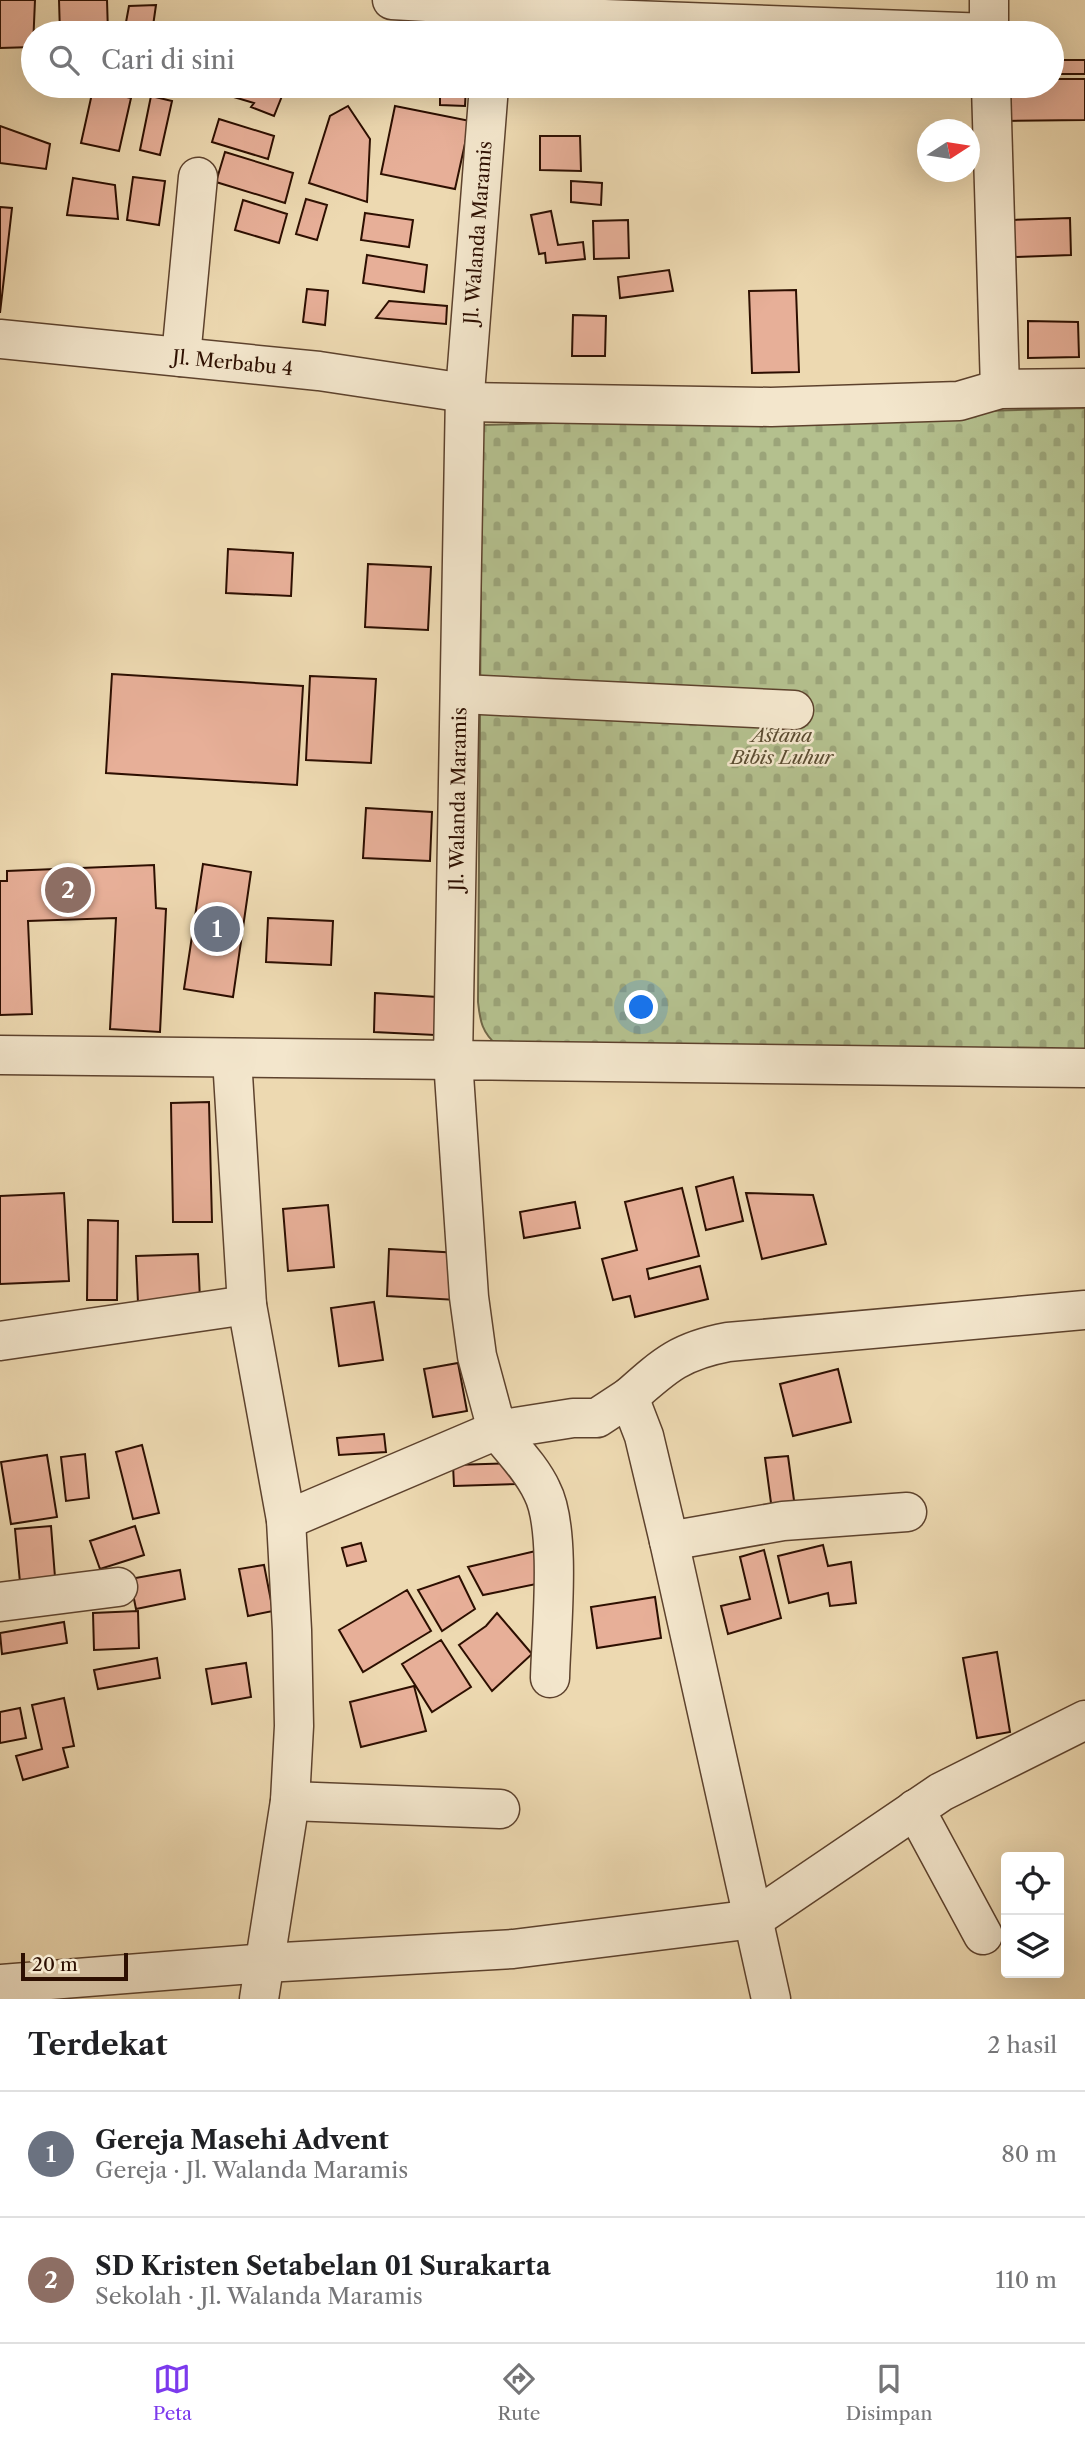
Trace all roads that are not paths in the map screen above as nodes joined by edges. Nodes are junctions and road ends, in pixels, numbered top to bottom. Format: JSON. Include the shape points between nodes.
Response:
{"nodes":[{"id":1,"x":392,"y":0,"type":"edge"},
{"id":2,"x":989,"y":0,"type":"edge"},
{"id":3,"x":495,"y":14,"type":"edge"},
{"id":4,"x":677,"y":21,"type":"edge"},
{"id":5,"x":989,"y":21,"type":"edge"},
{"id":6,"x":488,"y":98,"type":"edge"},
{"id":7,"x":991,"y":98,"type":"edge"},
{"id":8,"x":198,"y":177,"type":"dead end"},
{"id":9,"x":0,"y":339,"type":"edge"},
{"id":10,"x":181,"y":357,"type":"junction"},
{"id":11,"x":1085,"y":388,"type":"edge"},
{"id":12,"x":1000,"y":389,"type":"junction"},
{"id":13,"x":465,"y":398,"type":"junction"},
{"id":14,"x":461,"y":694,"type":"junction"},
{"id":15,"x":794,"y":710,"type":"dead end"},
{"id":16,"x":0,"y":1055,"type":"edge"},
{"id":17,"x":232,"y":1058,"type":"junction"},
{"id":18,"x":453,"y":1060,"type":"junction"},
{"id":19,"x":1085,"y":1068,"type":"edge"},
{"id":20,"x":247,"y":1305,"type":"junction"},
{"id":21,"x":1085,"y":1310,"type":"edge"},
{"id":22,"x":0,"y":1341,"type":"edge"},
{"id":23,"x":629,"y":1396,"type":"junction"},
{"id":24,"x":497,"y":1430,"type":"junction"},
{"id":25,"x":907,"y":1512,"type":"dead end"},
{"id":26,"x":286,"y":1520,"type":"junction"},
{"id":27,"x":669,"y":1541,"type":"junction"},
{"id":28,"x":118,"y":1587,"type":"dead end"},
{"id":29,"x":0,"y":1602,"type":"edge"},
{"id":30,"x":550,"y":1678,"type":"dead end"},
{"id":31,"x":1085,"y":1720,"type":"edge"},
{"id":32,"x":290,"y":1801,"type":"junction"},
{"id":33,"x":915,"y":1808,"type":"junction"},
{"id":34,"x":500,"y":1809,"type":"dead end"},
{"id":35,"x":754,"y":1919,"type":"junction"},
{"id":36,"x":983,"y":1935,"type":"dead end"},
{"id":37,"x":262,"y":1981,"type":"edge"},
{"id":38,"x":0,"y":1984,"type":"edge"},
{"id":39,"x":771,"y":1999,"type":"edge"}],
"edges":[{"from":1,"to":3,"type":"street"},
{"from":2,"to":5,"type":"street"},
{"from":3,"to":4,"type":"street"},
{"from":6,"to":13,"type":"street","name":"Jl. Walanda Maramis"},
{"from":7,"to":12,"type":"street"},
{"from":8,"to":10,"type":"street"},
{"from":9,"to":10,"type":"street","name":"Jl. Merbabu 4"},
{"from":10,"to":13,"type":"street","name":"Jl. Merbabu 4","via":[[379,378]]},
{"from":11,"to":12,"type":"street","name":"Jl. Merbabu 4"},
{"from":12,"to":13,"type":"street","name":"Jl. Merbabu 4","via":[[959,401],[886,404],[685,407]]},
{"from":13,"to":14,"type":"street","name":"Jl. Walanda Maramis"},
{"from":14,"to":15,"type":"street"},
{"from":14,"to":18,"type":"street","name":"Jl. Walanda Maramis"},
{"from":16,"to":17,"type":"street"},
{"from":17,"to":18,"type":"street"},
{"from":17,"to":20,"type":"street"},
{"from":18,"to":19,"type":"street"},
{"from":18,"to":24,"type":"street","name":"Jl. Walanda Maramis","via":[[469,1297],[477,1356]]},
{"from":20,"to":22,"type":"street"},
{"from":20,"to":26,"type":"street"},
{"from":21,"to":23,"type":"street","via":[[694,1348]]},
{"from":23,"to":24,"type":"street","via":[[597,1418]]},
{"from":23,"to":27,"type":"street","via":[[644,1436]]},
{"from":24,"to":26,"type":"street"},
{"from":24,"to":30,"type":"street","via":[[543,1492],[550,1523],[554,1559]]},
{"from":25,"to":27,"type":"street","via":[[783,1521]]},
{"from":26,"to":32,"type":"street","via":[[294,1712]]},
{"from":27,"to":35,"type":"street"},
{"from":28,"to":29,"type":"street"},
{"from":31,"to":33,"type":"street"},
{"from":32,"to":34,"type":"street"},
{"from":32,"to":37,"type":"street"},
{"from":33,"to":35,"type":"street"},
{"from":33,"to":36,"type":"street"},
{"from":35,"to":37,"type":"street"},
{"from":35,"to":39,"type":"street"},
{"from":37,"to":38,"type":"street"}]}
